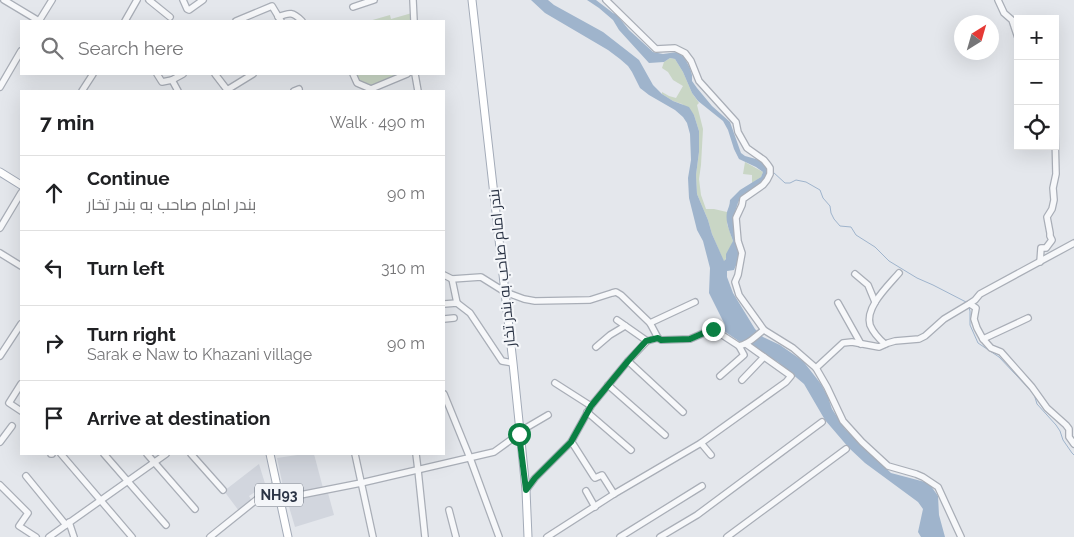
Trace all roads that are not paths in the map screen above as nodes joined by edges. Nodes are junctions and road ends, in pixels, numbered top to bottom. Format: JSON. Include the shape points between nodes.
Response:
{"nodes":[{"id":1,"x":4,"y":0,"type":"edge"},
{"id":2,"x":52,"y":0,"type":"edge"},
{"id":3,"x":137,"y":0,"type":"edge"},
{"id":4,"x":149,"y":0,"type":"edge"},
{"id":5,"x":183,"y":0,"type":"edge"},
{"id":6,"x":203,"y":0,"type":"edge"},
{"id":7,"x":374,"y":0,"type":"edge"},
{"id":8,"x":413,"y":0,"type":"edge"},
{"id":9,"x":472,"y":0,"type":"edge"},
{"id":10,"x":606,"y":0,"type":"edge"},
{"id":11,"x":998,"y":0,"type":"edge"},
{"id":12,"x":270,"y":3,"type":"edge"},
{"id":13,"x":353,"y":7,"type":"dead end"},
{"id":14,"x":170,"y":17,"type":"dead end"},
{"id":15,"x":280,"y":19,"type":"edge"},
{"id":16,"x":37,"y":20,"type":"edge"},
{"id":17,"x":40,"y":20,"type":"edge"},
{"id":18,"x":126,"y":20,"type":"edge"},
{"id":19,"x":238,"y":20,"type":"edge"},
{"id":20,"x":301,"y":20,"type":"edge"},
{"id":21,"x":414,"y":20,"type":"edge"},
{"id":22,"x":1014,"y":26,"type":"edge"},
{"id":23,"x":20,"y":53,"type":"edge"},
{"id":24,"x":92,"y":75,"type":"edge"},
{"id":25,"x":158,"y":75,"type":"edge"},
{"id":26,"x":181,"y":75,"type":"edge"},
{"id":27,"x":217,"y":75,"type":"edge"},
{"id":28,"x":251,"y":75,"type":"edge"},
{"id":29,"x":353,"y":75,"type":"edge"},
{"id":30,"x":405,"y":75,"type":"edge"},
{"id":31,"x":416,"y":75,"type":"edge"},
{"id":32,"x":172,"y":80,"type":"junction"},
{"id":33,"x":0,"y":87,"type":"edge"},
{"id":34,"x":83,"y":90,"type":"edge"},
{"id":35,"x":177,"y":90,"type":"edge"},
{"id":36,"x":228,"y":90,"type":"edge"},
{"id":37,"x":418,"y":90,"type":"edge"},
{"id":38,"x":1055,"y":150,"type":"edge"},
{"id":39,"x":0,"y":172,"type":"edge"},
{"id":40,"x":20,"y":185,"type":"edge"},
{"id":41,"x":20,"y":195,"type":"edge"},
{"id":42,"x":0,"y":228,"type":"edge"},
{"id":43,"x":1074,"y":243,"type":"edge"},
{"id":44,"x":0,"y":253,"type":"edge"},
{"id":45,"x":1040,"y":262,"type":"junction"},
{"id":46,"x":20,"y":265,"type":"edge"},
{"id":47,"x":899,"y":273,"type":"dead end"},
{"id":48,"x":855,"y":274,"type":"dead end"},
{"id":49,"x":445,"y":276,"type":"edge"},
{"id":50,"x":452,"y":279,"type":"junction"},
{"id":51,"x":505,"y":292,"type":"junction"},
{"id":52,"x":695,"y":302,"type":"dead end"},
{"id":53,"x":875,"y":302,"type":"junction"},
{"id":54,"x":457,"y":303,"type":"junction"},
{"id":55,"x":838,"y":303,"type":"dead end"},
{"id":56,"x":445,"y":304,"type":"edge"},
{"id":57,"x":969,"y":305,"type":"junction"},
{"id":58,"x":454,"y":318,"type":"dead end"},
{"id":59,"x":1028,"y":318,"type":"dead end"},
{"id":60,"x":445,"y":319,"type":"edge"},
{"id":61,"x":617,"y":320,"type":"dead end"},
{"id":62,"x":650,"y":324,"type":"junction"},
{"id":63,"x":625,"y":326,"type":"junction"},
{"id":64,"x":20,"y":328,"type":"edge"},
{"id":65,"x":763,"y":331,"type":"junction"},
{"id":66,"x":658,"y":338,"type":"junction"},
{"id":67,"x":983,"y":339,"type":"junction"},
{"id":68,"x":646,"y":341,"type":"junction"},
{"id":69,"x":861,"y":344,"type":"junction"},
{"id":70,"x":884,"y":344,"type":"junction"},
{"id":71,"x":744,"y":345,"type":"junction"},
{"id":72,"x":596,"y":347,"type":"dead end"},
{"id":73,"x":0,"y":356,"type":"edge"},
{"id":74,"x":764,"y":357,"type":"junction"},
{"id":75,"x":628,"y":361,"type":"junction"},
{"id":76,"x":513,"y":363,"type":"junction"},
{"id":77,"x":816,"y":368,"type":"junction"},
{"id":78,"x":720,"y":376,"type":"dead end"},
{"id":79,"x":742,"y":380,"type":"dead end"},
{"id":80,"x":555,"y":383,"type":"dead end"},
{"id":81,"x":608,"y":385,"type":"junction"},
{"id":82,"x":20,"y":386,"type":"edge"},
{"id":83,"x":445,"y":396,"type":"edge"},
{"id":84,"x":591,"y":406,"type":"junction"},
{"id":85,"x":20,"y":410,"type":"edge"},
{"id":86,"x":587,"y":412,"type":"junction"},
{"id":87,"x":683,"y":412,"type":"dead end"},
{"id":88,"x":548,"y":415,"type":"dead end"},
{"id":89,"x":822,"y":422,"type":"dead end"},
{"id":90,"x":12,"y":426,"type":"dead end"},
{"id":91,"x":519,"y":433,"type":"junction"},
{"id":92,"x":665,"y":435,"type":"dead end"},
{"id":93,"x":0,"y":442,"type":"edge"},
{"id":94,"x":571,"y":442,"type":"junction"},
{"id":95,"x":701,"y":443,"type":"junction"},
{"id":96,"x":1074,"y":444,"type":"edge"},
{"id":97,"x":846,"y":449,"type":"dead end"},
{"id":98,"x":631,"y":450,"type":"dead end"},
{"id":99,"x":62,"y":455,"type":"edge"},
{"id":100,"x":105,"y":455,"type":"edge"},
{"id":101,"x":148,"y":455,"type":"edge"},
{"id":102,"x":165,"y":455,"type":"edge"},
{"id":103,"x":192,"y":455,"type":"edge"},
{"id":104,"x":270,"y":455,"type":"edge"},
{"id":105,"x":355,"y":455,"type":"edge"},
{"id":106,"x":416,"y":455,"type":"edge"},
{"id":107,"x":711,"y":455,"type":"dead end"},
{"id":108,"x":470,"y":458,"type":"junction"},
{"id":109,"x":155,"y":462,"type":"junction"},
{"id":110,"x":418,"y":470,"type":"junction"},
{"id":111,"x":26,"y":476,"type":"dead end"},
{"id":112,"x":128,"y":482,"type":"junction"},
{"id":113,"x":362,"y":483,"type":"junction"},
{"id":114,"x":276,"y":484,"type":"junction"},
{"id":115,"x":0,"y":485,"type":"edge"},
{"id":116,"x":702,"y":486,"type":"dead end"},
{"id":117,"x":222,"y":490,"type":"dead end"},
{"id":118,"x":526,"y":490,"type":"junction"},
{"id":119,"x":586,"y":491,"type":"dead end"},
{"id":120,"x":614,"y":494,"type":"junction"},
{"id":121,"x":280,"y":499,"type":"junction"},
{"id":122,"x":101,"y":501,"type":"junction"},
{"id":123,"x":595,"y":507,"type":"junction"},
{"id":124,"x":194,"y":509,"type":"dead end"},
{"id":125,"x":449,"y":510,"type":"dead end"},
{"id":126,"x":67,"y":523,"type":"junction"},
{"id":127,"x":166,"y":525,"type":"dead end"},
{"id":128,"x":36,"y":537,"type":"edge"},
{"id":129,"x":49,"y":537,"type":"edge"},
{"id":130,"x":74,"y":537,"type":"edge"},
{"id":131,"x":132,"y":537,"type":"edge"},
{"id":132,"x":210,"y":537,"type":"edge"},
{"id":133,"x":288,"y":537,"type":"edge"},
{"id":134,"x":373,"y":537,"type":"edge"},
{"id":135,"x":425,"y":537,"type":"edge"},
{"id":136,"x":456,"y":537,"type":"edge"},
{"id":137,"x":499,"y":537,"type":"edge"},
{"id":138,"x":528,"y":537,"type":"edge"},
{"id":139,"x":547,"y":537,"type":"edge"},
{"id":140,"x":620,"y":537,"type":"edge"},
{"id":141,"x":660,"y":537,"type":"edge"},
{"id":142,"x":727,"y":537,"type":"edge"},
{"id":143,"x":961,"y":537,"type":"edge"}],
"edges":[{"from":1,"to":16,"type":"street"},
{"from":2,"to":17,"type":"street"},
{"from":3,"to":18,"type":"street"},
{"from":4,"to":14,"type":"street"},
{"from":5,"to":6,"type":"street","via":[[189,10]]},
{"from":7,"to":13,"type":"street"},
{"from":8,"to":21,"type":"street"},
{"from":9,"to":51,"type":"main road","name":"بندر امام صاحب به بندر تخار"},
{"from":10,"to":65,"type":"street","via":[[656,49],[675,48],[685,53],[699,81],[736,122],[747,148],[764,160],[770,171],[768,180],[743,199],[736,218],[742,253],[735,282],[739,295]]},
{"from":11,"to":22,"type":"street"},
{"from":12,"to":15,"type":"street"},
{"from":12,"to":19,"type":"street"},
{"from":15,"to":20,"type":"street","via":[[293,13]]},
{"from":23,"to":33,"type":"street"},
{"from":24,"to":34,"type":"street"},
{"from":25,"to":32,"type":"street","via":[[162,82]]},
{"from":26,"to":32,"type":"street"},
{"from":27,"to":36,"type":"street"},
{"from":28,"to":36,"type":"street"},
{"from":29,"to":30,"type":"street","via":[[357,84],[371,89]]},
{"from":31,"to":37,"type":"street"},
{"from":32,"to":35,"type":"street"},
{"from":38,"to":45,"type":"street","via":[[1054,200],[1047,217],[1052,240],[1046,248],[1041,248]]},
{"from":39,"to":40,"type":"main road"},
{"from":41,"to":42,"type":"street"},
{"from":43,"to":45,"type":"street"},
{"from":44,"to":46,"type":"street"},
{"from":45,"to":57,"type":"street","via":[[980,294]]},
{"from":47,"to":53,"type":"street"},
{"from":48,"to":53,"type":"street","via":[[868,285]]},
{"from":49,"to":50,"type":"street"},
{"from":50,"to":51,"type":"street","via":[[481,277]]},
{"from":50,"to":54,"type":"street"},
{"from":51,"to":62,"type":"street","via":[[535,301],[590,300],[616,292]]},
{"from":51,"to":76,"type":"main road","name":"بندر امام صاحب به بندر تخار"},
{"from":52,"to":62,"type":"street"},
{"from":53,"to":70,"type":"street","via":[[871,308],[870,325]]},
{"from":54,"to":56,"type":"street"},
{"from":54,"to":76,"type":"street","via":[[470,313],[502,361]]},
{"from":55,"to":69,"type":"street"},
{"from":57,"to":67,"type":"street","via":[[976,308],[974,319]]},
{"from":57,"to":70,"type":"street","via":[[919,339]]},
{"from":58,"to":60,"type":"street"},
{"from":59,"to":67,"type":"street"},
{"from":61,"to":63,"type":"street"},
{"from":62,"to":66,"type":"street"},
{"from":63,"to":68,"type":"street"},
{"from":63,"to":72,"type":"street"},
{"from":64,"to":73,"type":"street"},
{"from":65,"to":71,"type":"street"},
{"from":65,"to":77,"type":"street","via":[[793,348]]},
{"from":66,"to":68,"type":"street"},
{"from":66,"to":71,"type":"street","via":[[690,339],[713,329]]},
{"from":67,"to":96,"type":"street","via":[[991,348],[1001,352],[1047,408],[1066,425]]},
{"from":68,"to":75,"type":"street"},
{"from":69,"to":70,"type":"street","via":[[879,347]]},
{"from":69,"to":77,"type":"street","via":[[843,343]]},
{"from":71,"to":74,"type":"street"},
{"from":71,"to":78,"type":"street","via":[[744,355]]},
{"from":74,"to":79,"type":"street"},
{"from":74,"to":95,"type":"street","via":[[790,376],[786,382]]},
{"from":75,"to":81,"type":"street"},
{"from":75,"to":87,"type":"street"},
{"from":76,"to":91,"type":"main road","name":"بندر امام صاحب به بندر تخار"},
{"from":77,"to":143,"type":"street","via":[[843,421],[862,442],[888,466],[916,474],[938,487]]},
{"from":80,"to":84,"type":"street"},
{"from":81,"to":84,"type":"street"},
{"from":81,"to":92,"type":"street"},
{"from":82,"to":85,"type":"street","via":[[9,403]]},
{"from":83,"to":108,"type":"street"},
{"from":84,"to":86,"type":"street"},
{"from":86,"to":94,"type":"street"},
{"from":86,"to":98,"type":"street"},
{"from":88,"to":91,"type":"street"},
{"from":89,"to":141,"type":"street","via":[[697,515]]},
{"from":90,"to":93,"type":"street"},
{"from":91,"to":108,"type":"street","via":[[494,452]]},
{"from":91,"to":118,"type":"main road","name":"بندر امام صاحب به بندر تخار"},
{"from":94,"to":118,"type":"street"},
{"from":94,"to":120,"type":"street","via":[[594,478],[602,475]]},
{"from":95,"to":107,"type":"street"},
{"from":95,"to":120,"type":"street"},
{"from":97,"to":142,"type":"street"},
{"from":99,"to":122,"type":"street"},
{"from":100,"to":112,"type":"street"},
{"from":101,"to":109,"type":"street"},
{"from":102,"to":109,"type":"street"},
{"from":103,"to":117,"type":"street"},
{"from":104,"to":114,"type":"main road","number":"NH93"},
{"from":105,"to":113,"type":"street"},
{"from":106,"to":110,"type":"street"},
{"from":108,"to":110,"type":"street"},
{"from":108,"to":137,"type":"street"},
{"from":109,"to":112,"type":"street"},
{"from":109,"to":124,"type":"street"},
{"from":110,"to":113,"type":"street"},
{"from":110,"to":135,"type":"street"},
{"from":111,"to":126,"type":"street"},
{"from":112,"to":122,"type":"street"},
{"from":112,"to":127,"type":"street"},
{"from":113,"to":121,"type":"street"},
{"from":113,"to":134,"type":"street"},
{"from":114,"to":121,"type":"main road","number":"NH93"},
{"from":114,"to":132,"type":"street"},
{"from":115,"to":128,"type":"street","via":[[28,513],[20,526]]},
{"from":116,"to":140,"type":"street"},
{"from":118,"to":138,"type":"main road","name":"بندر امام صاحب به بندر تخار"},
{"from":119,"to":123,"type":"street"},
{"from":120,"to":123,"type":"street"},
{"from":121,"to":133,"type":"main road","number":"NH93"},
{"from":122,"to":126,"type":"street"},
{"from":122,"to":131,"type":"street"},
{"from":123,"to":139,"type":"street"},
{"from":125,"to":136,"type":"street"},
{"from":126,"to":129,"type":"street"},
{"from":126,"to":130,"type":"street"}]}
